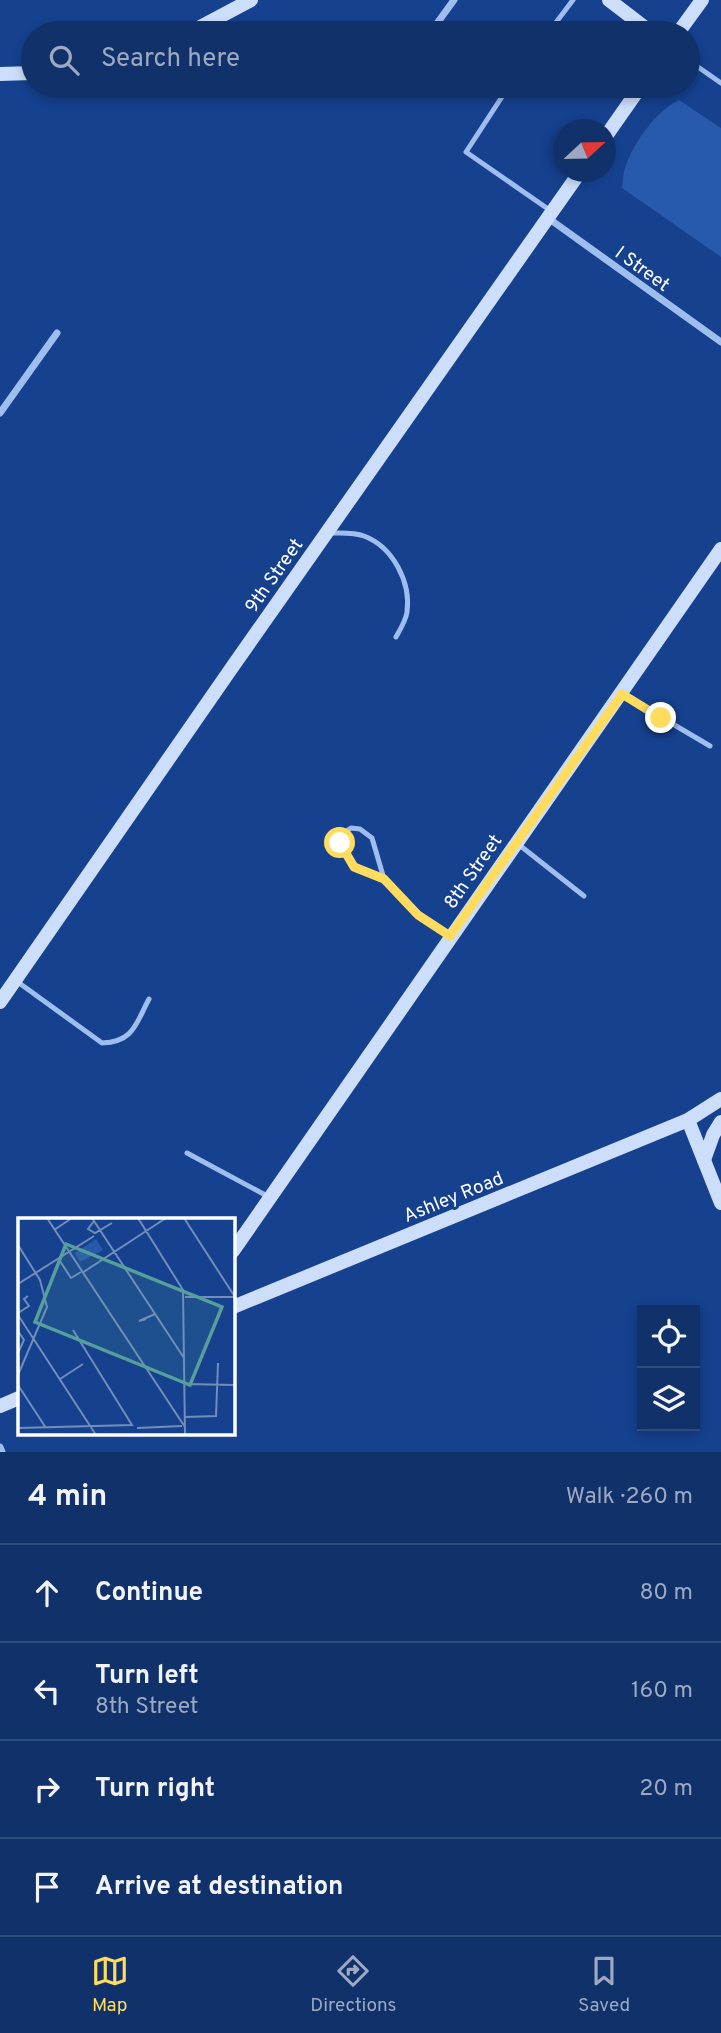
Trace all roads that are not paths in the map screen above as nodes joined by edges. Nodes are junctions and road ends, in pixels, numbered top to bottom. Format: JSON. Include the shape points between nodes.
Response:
{"nodes":[{"id":1,"x":251,"y":0,"type":"edge"},
{"id":2,"x":454,"y":0,"type":"edge"},
{"id":3,"x":573,"y":0,"type":"edge"},
{"id":4,"x":609,"y":0,"type":"edge"},
{"id":5,"x":702,"y":0,"type":"edge"},
{"id":6,"x":212,"y":21,"type":"edge"},
{"id":7,"x":439,"y":21,"type":"edge"},
{"id":8,"x":557,"y":21,"type":"edge"},
{"id":9,"x":636,"y":21,"type":"edge"},
{"id":10,"x":687,"y":21,"type":"edge"},
{"id":11,"x":700,"y":68,"type":"edge"},
{"id":12,"x":21,"y":73,"type":"edge"},
{"id":13,"x":0,"y":74,"type":"edge"},
{"id":14,"x":721,"y":83,"type":"edge"},
{"id":15,"x":501,"y":98,"type":"edge"},
{"id":16,"x":633,"y":98,"type":"edge"},
{"id":17,"x":616,"y":122,"type":"edge"},
{"id":18,"x":573,"y":182,"type":"edge"},
{"id":19,"x":549,"y":215,"type":"junction"},
{"id":20,"x":57,"y":333,"type":"dead end"},
{"id":21,"x":721,"y":342,"type":"edge"},
{"id":22,"x":0,"y":413,"type":"edge"},
{"id":23,"x":326,"y":532,"type":"junction"},
{"id":24,"x":721,"y":549,"type":"edge"},
{"id":25,"x":397,"y":637,"type":"dead end"},
{"id":26,"x":622,"y":694,"type":"junction"},
{"id":27,"x":710,"y":746,"type":"dead end"},
{"id":28,"x":516,"y":842,"type":"junction"},
{"id":29,"x":384,"y":879,"type":"junction"},
{"id":30,"x":584,"y":897,"type":"dead end"},
{"id":31,"x":450,"y":936,"type":"junction"},
{"id":32,"x":15,"y":980,"type":"junction"},
{"id":33,"x":149,"y":999,"type":"dead end"},
{"id":34,"x":0,"y":1002,"type":"edge"},
{"id":35,"x":721,"y":1098,"type":"edge"},
{"id":36,"x":688,"y":1120,"type":"junction"},
{"id":37,"x":721,"y":1122,"type":"edge"},
{"id":38,"x":187,"y":1153,"type":"dead end"},
{"id":39,"x":704,"y":1160,"type":"junction"},
{"id":40,"x":269,"y":1197,"type":"junction"},
{"id":41,"x":721,"y":1203,"type":"edge"},
{"id":42,"x":234,"y":1250,"type":"edge"},
{"id":43,"x":234,"y":1307,"type":"edge"},
{"id":44,"x":18,"y":1398,"type":"edge"},
{"id":45,"x":0,"y":1406,"type":"edge"}],
"edges":[{"from":1,"to":6,"type":"street"},
{"from":2,"to":7,"type":"street"},
{"from":3,"to":8,"type":"lane"},
{"from":4,"to":9,"type":"street"},
{"from":5,"to":10,"type":"street"},
{"from":11,"to":14,"type":"lane"},
{"from":12,"to":13,"type":"street"},
{"from":15,"to":19,"type":"lane","via":[[466,152]]},
{"from":16,"to":17,"type":"street"},
{"from":18,"to":19,"type":"street","name":"9th Street"},
{"from":19,"to":21,"type":"street","name":"I Street"},
{"from":19,"to":23,"type":"street","name":"9th Street"},
{"from":20,"to":22,"type":"street"},
{"from":23,"to":25,"type":"lane","via":[[362,535],[393,559],[403,578],[408,614]]},
{"from":23,"to":32,"type":"street","name":"9th Street"},
{"from":24,"to":26,"type":"street","name":"8th Street"},
{"from":26,"to":27,"type":"lane"},
{"from":26,"to":28,"type":"street","name":"8th Street"},
{"from":28,"to":30,"type":"lane"},
{"from":28,"to":31,"type":"street","name":"8th Street"},
{"from":29,"to":29,"type":"lane","via":[[372,838],[360,829],[342,834],[340,843],[354,867]]},
{"from":29,"to":31,"type":"lane","via":[[418,915]]},
{"from":31,"to":40,"type":"street","name":"8th Street"},
{"from":32,"to":33,"type":"lane","via":[[102,1042],[118,1042],[131,1033]]},
{"from":32,"to":34,"type":"street","name":"9th Street"},
{"from":35,"to":36,"type":"street","name":"Ashley Road"},
{"from":36,"to":39,"type":"street"},
{"from":36,"to":43,"type":"street","name":"Ashley Road"},
{"from":37,"to":39,"type":"street"},
{"from":38,"to":40,"type":"lane"},
{"from":39,"to":41,"type":"street"},
{"from":40,"to":42,"type":"street","name":"8th Street"},
{"from":44,"to":45,"type":"street"}]}
